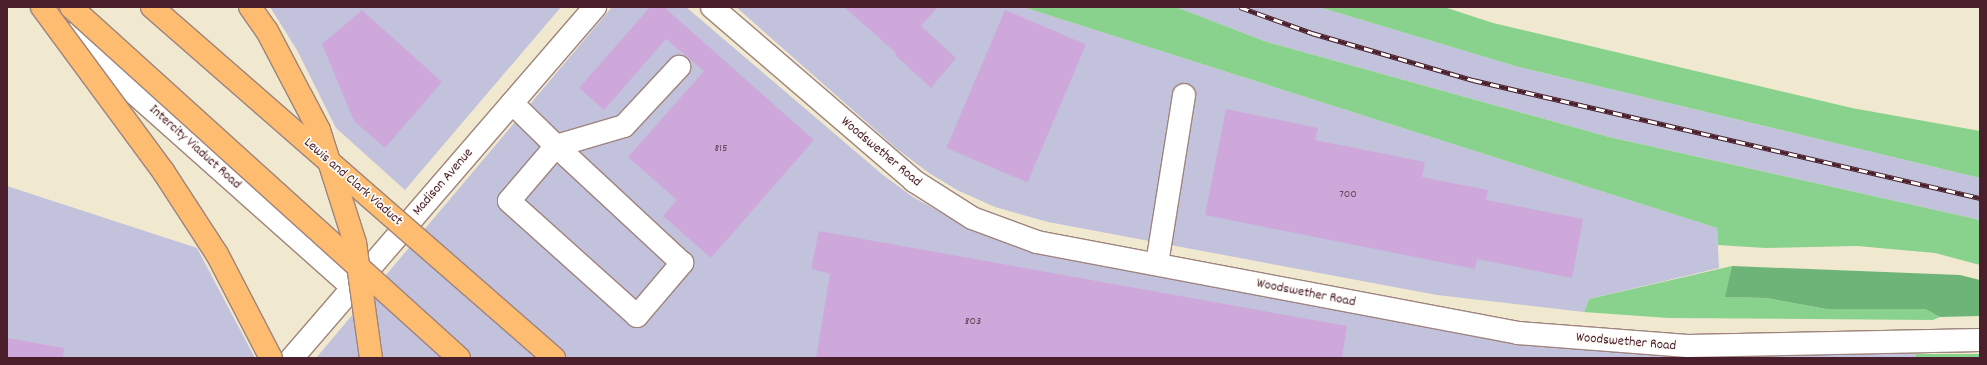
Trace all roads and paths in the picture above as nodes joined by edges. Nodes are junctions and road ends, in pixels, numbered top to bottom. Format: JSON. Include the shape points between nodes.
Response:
{"nodes":[{"id":1,"x":38,"y":7,"type":"edge"},
{"id":2,"x":42,"y":7,"type":"edge"},
{"id":3,"x":71,"y":7,"type":"edge"},
{"id":4,"x":152,"y":7,"type":"edge"},
{"id":5,"x":250,"y":7,"type":"edge"},
{"id":6,"x":595,"y":7,"type":"edge"},
{"id":7,"x":712,"y":7,"type":"edge"},
{"id":8,"x":678,"y":67,"type":"dead end"},
{"id":9,"x":1184,"y":95,"type":"dead end"},
{"id":10,"x":512,"y":103,"type":"junction"},
{"id":11,"x":556,"y":146,"type":"junction"},
{"id":12,"x":1157,"y":264,"type":"junction"},
{"id":13,"x":352,"y":287,"type":"junction"},
{"id":14,"x":1980,"y":340,"type":"edge"},
{"id":15,"x":271,"y":358,"type":"edge"},
{"id":16,"x":292,"y":358,"type":"edge"},
{"id":17,"x":371,"y":358,"type":"edge"},
{"id":18,"x":459,"y":358,"type":"edge"},
{"id":19,"x":554,"y":358,"type":"edge"}],
"edges":[{"from":1,"to":13,"type":"street","name":"Intercity Viaduct Road"},
{"from":2,"to":15,"type":"highway","bridge":true,"via":[[163,172],[217,254]]},
{"from":3,"to":18,"type":"highway","bridge":true},
{"from":4,"to":19,"type":"highway","name":"Lewis and Clark Viaduct","bridge":true},
{"from":5,"to":17,"type":"highway","bridge":true,"via":[[266,31],[319,130],[355,243]]},
{"from":6,"to":10,"type":"street","name":"Madison Avenue"},
{"from":7,"to":12,"type":"street","name":"Woodswether Road","via":[[914,181],[972,218],[1037,242]]},
{"from":8,"to":11,"type":"street","via":[[624,126]]},
{"from":9,"to":12,"type":"street"},
{"from":10,"to":11,"type":"street"},
{"from":10,"to":13,"type":"street","name":"Madison Avenue"},
{"from":11,"to":11,"type":"street","via":[[509,202],[637,316],[682,263]]},
{"from":12,"to":14,"type":"street","name":"Woodswether Road","via":[[1518,333],[1688,346]]},
{"from":13,"to":16,"type":"street","name":"Madison Avenue"}]}
